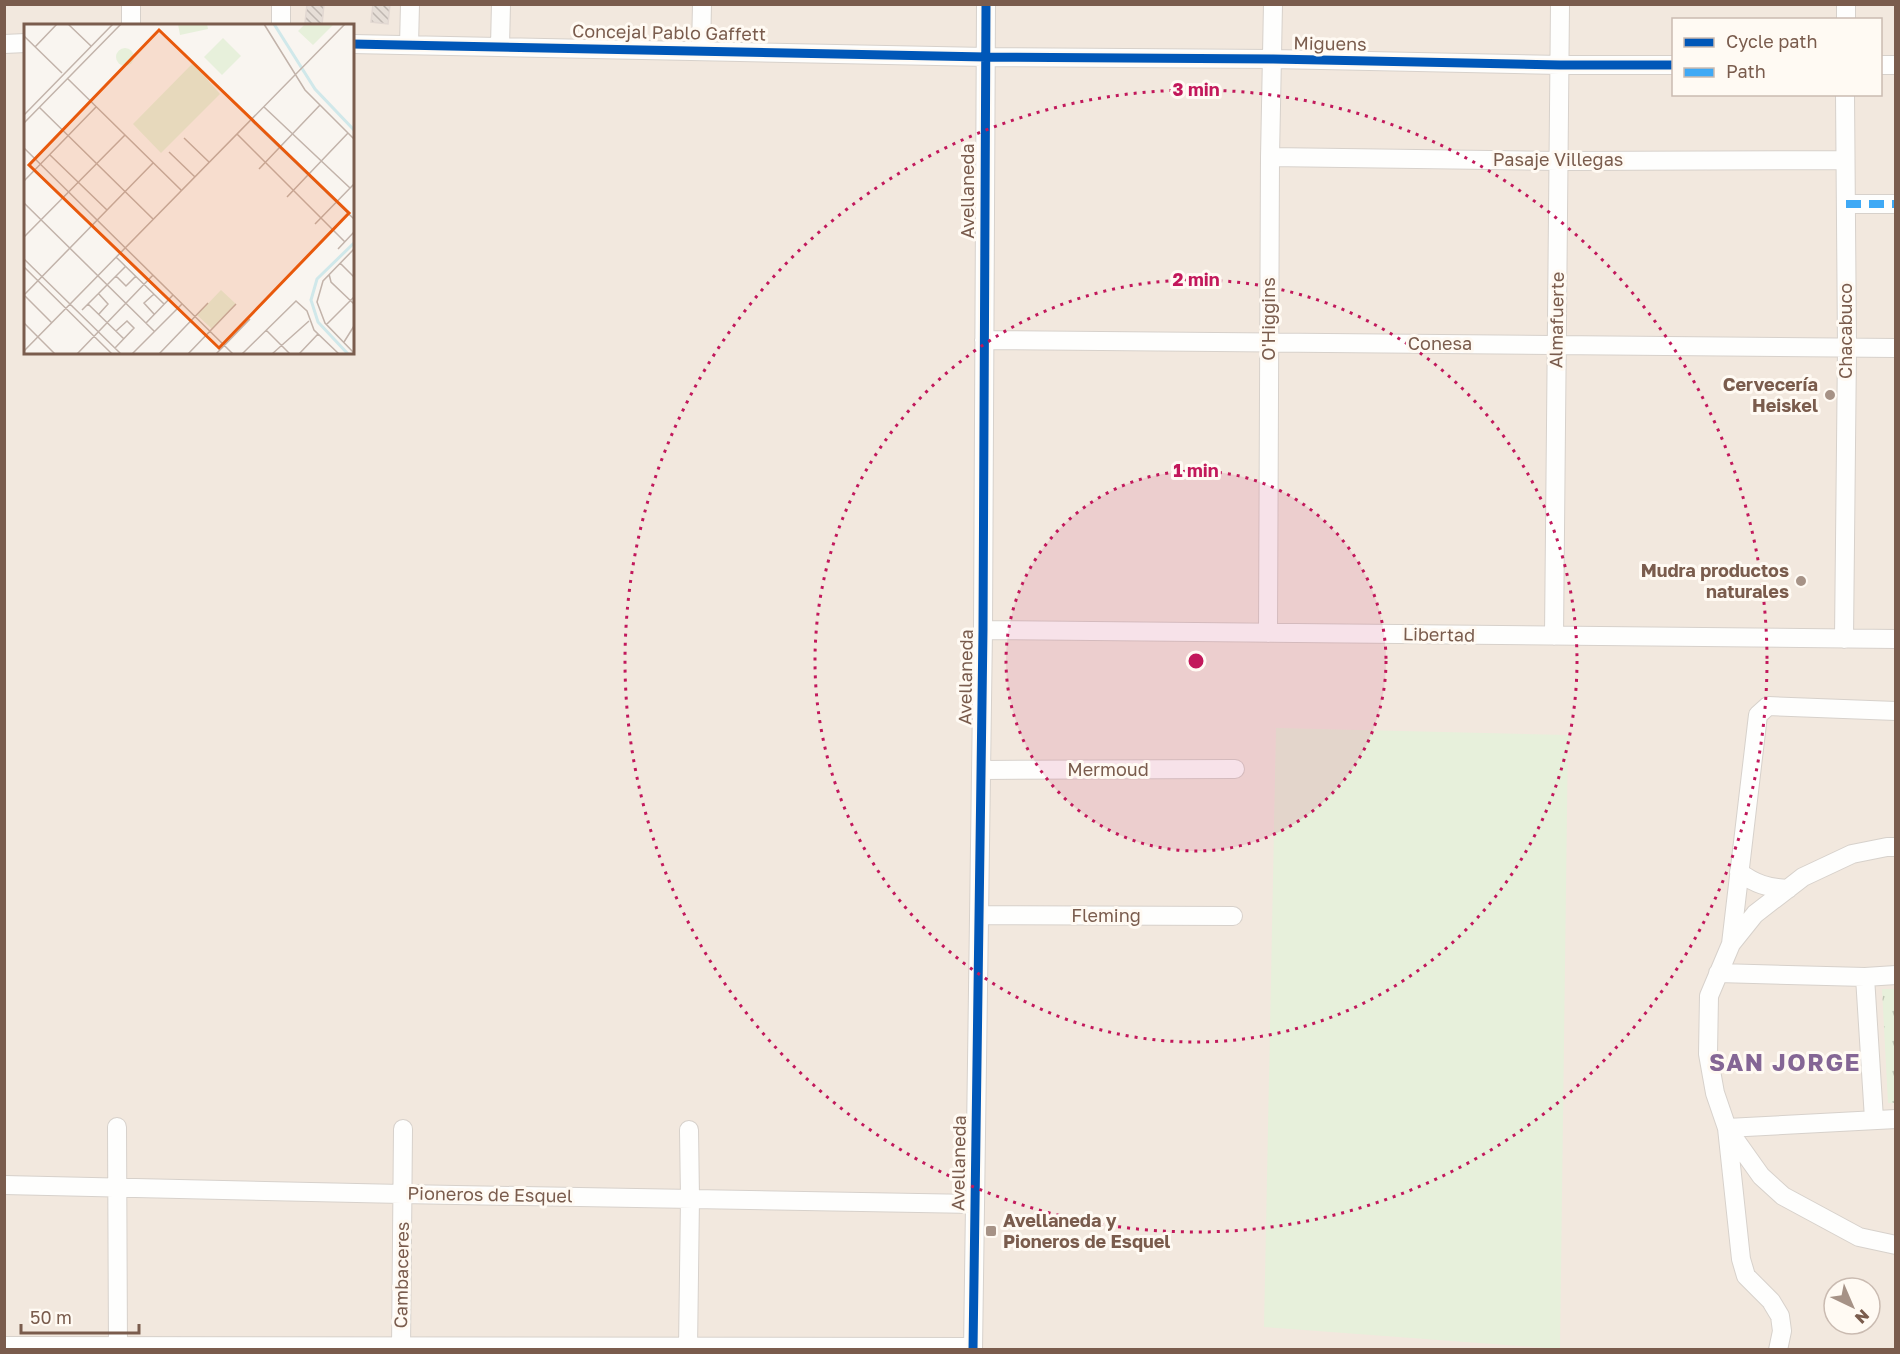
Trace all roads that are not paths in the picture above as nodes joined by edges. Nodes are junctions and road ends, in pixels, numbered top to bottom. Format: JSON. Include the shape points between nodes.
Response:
{"nodes":[{"id":1,"x":132,"y":4,"type":"edge"},
{"id":2,"x":281,"y":4,"type":"edge"},
{"id":3,"x":410,"y":4,"type":"edge"},
{"id":4,"x":501,"y":4,"type":"edge"},
{"id":5,"x":702,"y":4,"type":"edge"},
{"id":6,"x":986,"y":4,"type":"edge"},
{"id":7,"x":1273,"y":4,"type":"edge"},
{"id":8,"x":1560,"y":4,"type":"edge"},
{"id":9,"x":131,"y":24,"type":"edge"},
{"id":10,"x":281,"y":24,"type":"edge"},
{"id":11,"x":4,"y":44,"type":"edge"},
{"id":12,"x":24,"y":44,"type":"edge"},
{"id":13,"x":354,"y":44,"type":"edge"},
{"id":14,"x":409,"y":45,"type":"junction"},
{"id":15,"x":500,"y":46,"type":"junction"},
{"id":16,"x":701,"y":51,"type":"junction"},
{"id":17,"x":986,"y":57,"type":"junction"},
{"id":18,"x":1273,"y":59,"type":"junction"},
{"id":19,"x":1560,"y":65,"type":"junction"},
{"id":20,"x":1672,"y":65,"type":"edge"},
{"id":21,"x":1845,"y":96,"type":"edge"},
{"id":22,"x":1270,"y":157,"type":"junction"},
{"id":23,"x":1845,"y":160,"type":"junction"},
{"id":24,"x":1559,"y":161,"type":"junction"},
{"id":25,"x":1846,"y":204,"type":"junction"},
{"id":26,"x":1896,"y":204,"type":"edge"},
{"id":27,"x":984,"y":340,"type":"junction"},
{"id":28,"x":1269,"y":343,"type":"junction"},
{"id":29,"x":1557,"y":345,"type":"junction"},
{"id":30,"x":1847,"y":348,"type":"junction"},
{"id":31,"x":1896,"y":348,"type":"edge"},
{"id":32,"x":983,"y":630,"type":"junction"},
{"id":33,"x":1268,"y":633,"type":"junction"},
{"id":34,"x":1554,"y":636,"type":"junction"},
{"id":35,"x":1844,"y":639,"type":"junction"},
{"id":36,"x":1896,"y":639,"type":"edge"},
{"id":37,"x":1896,"y":711,"type":"edge"},
{"id":38,"x":981,"y":770,"type":"junction"},
{"id":39,"x":1235,"y":770,"type":"dead end"},
{"id":40,"x":1896,"y":847,"type":"edge"},
{"id":41,"x":1739,"y":872,"type":"junction"},
{"id":42,"x":1788,"y":889,"type":"junction"},
{"id":43,"x":979,"y":915,"type":"junction"},
{"id":44,"x":1233,"y":916,"type":"dead end"},
{"id":45,"x":1731,"y":944,"type":"junction"},
{"id":46,"x":1718,"y":973,"type":"junction"},
{"id":47,"x":1896,"y":975,"type":"edge"},
{"id":48,"x":1865,"y":977,"type":"junction"},
{"id":49,"x":1875,"y":1119,"type":"junction"},
{"id":50,"x":1896,"y":1119,"type":"edge"},
{"id":51,"x":117,"y":1127,"type":"dead end"},
{"id":52,"x":1727,"y":1128,"type":"junction"},
{"id":53,"x":403,"y":1129,"type":"dead end"},
{"id":54,"x":689,"y":1130,"type":"dead end"},
{"id":55,"x":4,"y":1185,"type":"edge"},
{"id":56,"x":119,"y":1187,"type":"junction"},
{"id":57,"x":402,"y":1194,"type":"junction"},
{"id":58,"x":690,"y":1198,"type":"junction"},
{"id":59,"x":975,"y":1204,"type":"junction"},
{"id":60,"x":1896,"y":1245,"type":"edge"},
{"id":61,"x":4,"y":1346,"type":"edge"},
{"id":62,"x":118,"y":1347,"type":"edge"},
{"id":63,"x":401,"y":1348,"type":"edge"},
{"id":64,"x":688,"y":1348,"type":"edge"},
{"id":65,"x":973,"y":1348,"type":"edge"},
{"id":66,"x":1778,"y":1350,"type":"edge"}],
"edges":[{"from":1,"to":9,"type":"street"},
{"from":2,"to":10,"type":"street"},
{"from":3,"to":14,"type":"street"},
{"from":4,"to":15,"type":"street"},
{"from":5,"to":16,"type":"street"},
{"from":6,"to":17,"type":"street","name":"Avellaneda"},
{"from":7,"to":18,"type":"street","name":"O'Higgins"},
{"from":8,"to":19,"type":"street","name":"Almafuerte"},
{"from":11,"to":12,"type":"street"},
{"from":13,"to":14,"type":"street","name":"Concejal Pablo Gaffett"},
{"from":14,"to":15,"type":"street","name":"Concejal Pablo Gaffett"},
{"from":15,"to":16,"type":"street","name":"Concejal Pablo Gaffett"},
{"from":16,"to":17,"type":"street","name":"Concejal Pablo Gaffett"},
{"from":17,"to":18,"type":"street","name":"Miguens"},
{"from":17,"to":27,"type":"street","name":"Avellaneda"},
{"from":18,"to":19,"type":"street","name":"Miguens"},
{"from":18,"to":22,"type":"street","name":"O'Higgins"},
{"from":19,"to":20,"type":"street","name":"Miguens"},
{"from":19,"to":24,"type":"street","name":"Almafuerte"},
{"from":21,"to":23,"type":"street","name":"Chacabuco"},
{"from":22,"to":24,"type":"street","name":"Pasaje Villegas"},
{"from":22,"to":28,"type":"street","name":"O'Higgins"},
{"from":23,"to":24,"type":"street","name":"Pasaje Villegas"},
{"from":23,"to":25,"type":"street","name":"Chacabuco"},
{"from":24,"to":29,"type":"street","name":"Almafuerte"},
{"from":25,"to":26,"type":"street"},
{"from":25,"to":30,"type":"street","name":"Chacabuco"},
{"from":27,"to":28,"type":"street","name":"Conesa"},
{"from":27,"to":32,"type":"street","name":"Avellaneda"},
{"from":28,"to":29,"type":"street","name":"Conesa"},
{"from":28,"to":33,"type":"street","name":"O'Higgins"},
{"from":29,"to":30,"type":"street","name":"Conesa"},
{"from":29,"to":34,"type":"street","name":"Almafuerte"},
{"from":30,"to":31,"type":"street","name":"Conesa"},
{"from":30,"to":35,"type":"street","name":"Chacabuco"},
{"from":32,"to":33,"type":"street","name":"Libertad"},
{"from":32,"to":38,"type":"street","name":"Avellaneda"},
{"from":33,"to":34,"type":"street","name":"Libertad"},
{"from":34,"to":35,"type":"street","name":"Libertad"},
{"from":35,"to":36,"type":"street","name":"Libertad"},
{"from":37,"to":41,"type":"street","via":[[1768,706],[1758,715]]},
{"from":38,"to":39,"type":"street","name":"Mermoud"},
{"from":38,"to":43,"type":"street","name":"Avellaneda"},
{"from":40,"to":42,"type":"street","via":[[1852,854],[1803,877]]},
{"from":41,"to":42,"type":"street","via":[[1755,884]]},
{"from":41,"to":45,"type":"street"},
{"from":42,"to":45,"type":"street","via":[[1755,915]]},
{"from":43,"to":44,"type":"street","name":"Fleming"},
{"from":43,"to":59,"type":"street","name":"Avellaneda"},
{"from":45,"to":46,"type":"street"},
{"from":46,"to":48,"type":"street"},
{"from":46,"to":52,"type":"street","via":[[1709,996],[1708,1054]]},
{"from":47,"to":48,"type":"street"},
{"from":48,"to":49,"type":"street"},
{"from":49,"to":50,"type":"street"},
{"from":49,"to":52,"type":"street"},
{"from":51,"to":56,"type":"street"},
{"from":52,"to":60,"type":"street","via":[[1761,1176],[1783,1196],[1859,1237]]},
{"from":52,"to":66,"type":"street","via":[[1741,1259],[1746,1276],[1780,1316]]},
{"from":53,"to":57,"type":"street","name":"Cambaceres"},
{"from":54,"to":58,"type":"street"},
{"from":55,"to":56,"type":"street","name":"Pioneros de Esquel"},
{"from":56,"to":57,"type":"street","name":"Pioneros de Esquel"},
{"from":56,"to":62,"type":"street"},
{"from":57,"to":58,"type":"street","name":"Pioneros de Esquel"},
{"from":57,"to":63,"type":"street","name":"Cambaceres"},
{"from":58,"to":59,"type":"street","name":"Pioneros de Esquel"},
{"from":58,"to":64,"type":"street"},
{"from":59,"to":65,"type":"street","name":"Avellaneda"},
{"from":61,"to":62,"type":"street"},
{"from":62,"to":63,"type":"street"},
{"from":63,"to":64,"type":"street"},
{"from":64,"to":65,"type":"street"}]}
